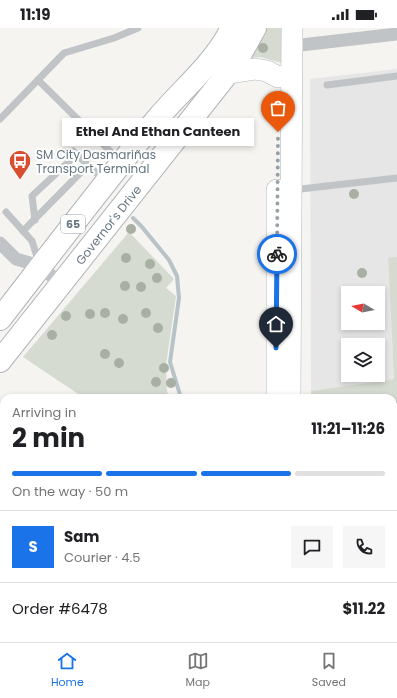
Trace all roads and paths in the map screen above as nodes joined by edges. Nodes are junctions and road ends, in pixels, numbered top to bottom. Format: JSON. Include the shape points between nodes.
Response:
{"nodes":[{"id":1,"x":138,"y":28,"type":"edge"},
{"id":2,"x":232,"y":28,"type":"edge"},
{"id":3,"x":255,"y":28,"type":"edge"},
{"id":4,"x":392,"y":32,"type":"edge"},
{"id":5,"x":292,"y":37,"type":"edge"},
{"id":6,"x":219,"y":68,"type":"junction"},
{"id":7,"x":285,"y":76,"type":"junction"},
{"id":8,"x":397,"y":76,"type":"edge"},
{"id":9,"x":38,"y":80,"type":"junction"},
{"id":10,"x":327,"y":85,"type":"dead end"},
{"id":11,"x":0,"y":119,"type":"edge"},
{"id":12,"x":122,"y":163,"type":"junction"},
{"id":13,"x":88,"y":165,"type":"junction"},
{"id":14,"x":397,"y":178,"type":"edge"},
{"id":15,"x":106,"y":183,"type":"junction"},
{"id":16,"x":292,"y":190,"type":"junction"},
{"id":17,"x":6,"y":212,"type":"dead end"},
{"id":18,"x":35,"y":220,"type":"junction"},
{"id":19,"x":23,"y":231,"type":"junction"},
{"id":20,"x":0,"y":243,"type":"edge"},
{"id":21,"x":40,"y":266,"type":"junction"},
{"id":22,"x":61,"y":284,"type":"junction"},
{"id":23,"x":8,"y":307,"type":"edge"},
{"id":24,"x":0,"y":319,"type":"edge"},
{"id":25,"x":0,"y":361,"type":"edge"},
{"id":26,"x":276,"y":394,"type":"edge"},
{"id":27,"x":290,"y":394,"type":"edge"}],
"edges":[{"from":1,"to":9,"type":"lane","via":[[64,53]]},
{"from":2,"to":6,"type":"highway","name":"Governor's Drive","number":"65"},
{"from":3,"to":6,"type":"highway","name":"Governor's Drive","number":"65","via":[[240,55]]},
{"from":4,"to":5,"type":"street"},
{"from":5,"to":7,"type":"main road"},
{"from":6,"to":7,"type":"main road","via":[[259,69]]},
{"from":6,"to":12,"type":"highway","name":"Governor's Drive","number":"65","via":[[169,105]]},
{"from":6,"to":22,"type":"highway","name":"Governor's Drive","number":"65","via":[[130,196]]},
{"from":7,"to":16,"type":"main road"},
{"from":7,"to":26,"type":"main road"},
{"from":8,"to":10,"type":"lane"},
{"from":9,"to":11,"type":"lane"},
{"from":9,"to":12,"type":"lane"},
{"from":12,"to":15,"type":"highway","name":"Governor's Drive","number":"65"},
{"from":13,"to":15,"type":"lane"},
{"from":13,"to":18,"type":"lane"},
{"from":13,"to":18,"type":"lane","via":[[75,152],[32,196]]},
{"from":14,"to":16,"type":"lane"},
{"from":15,"to":21,"type":"highway","name":"Governor's Drive","number":"65"},
{"from":16,"to":27,"type":"main road"},
{"from":17,"to":19,"type":"lane"},
{"from":18,"to":19,"type":"lane"},
{"from":19,"to":21,"type":"lane","via":[[32,241]]},
{"from":20,"to":21,"type":"street","via":[[16,259]]},
{"from":21,"to":22,"type":"street"},
{"from":21,"to":23,"type":"highway","name":"Governor's Drive","number":"65"},
{"from":22,"to":25,"type":"highway","name":"Governor's Drive","number":"65"},
{"from":23,"to":24,"type":"highway","name":"Governor's Drive","number":"65"}]}
